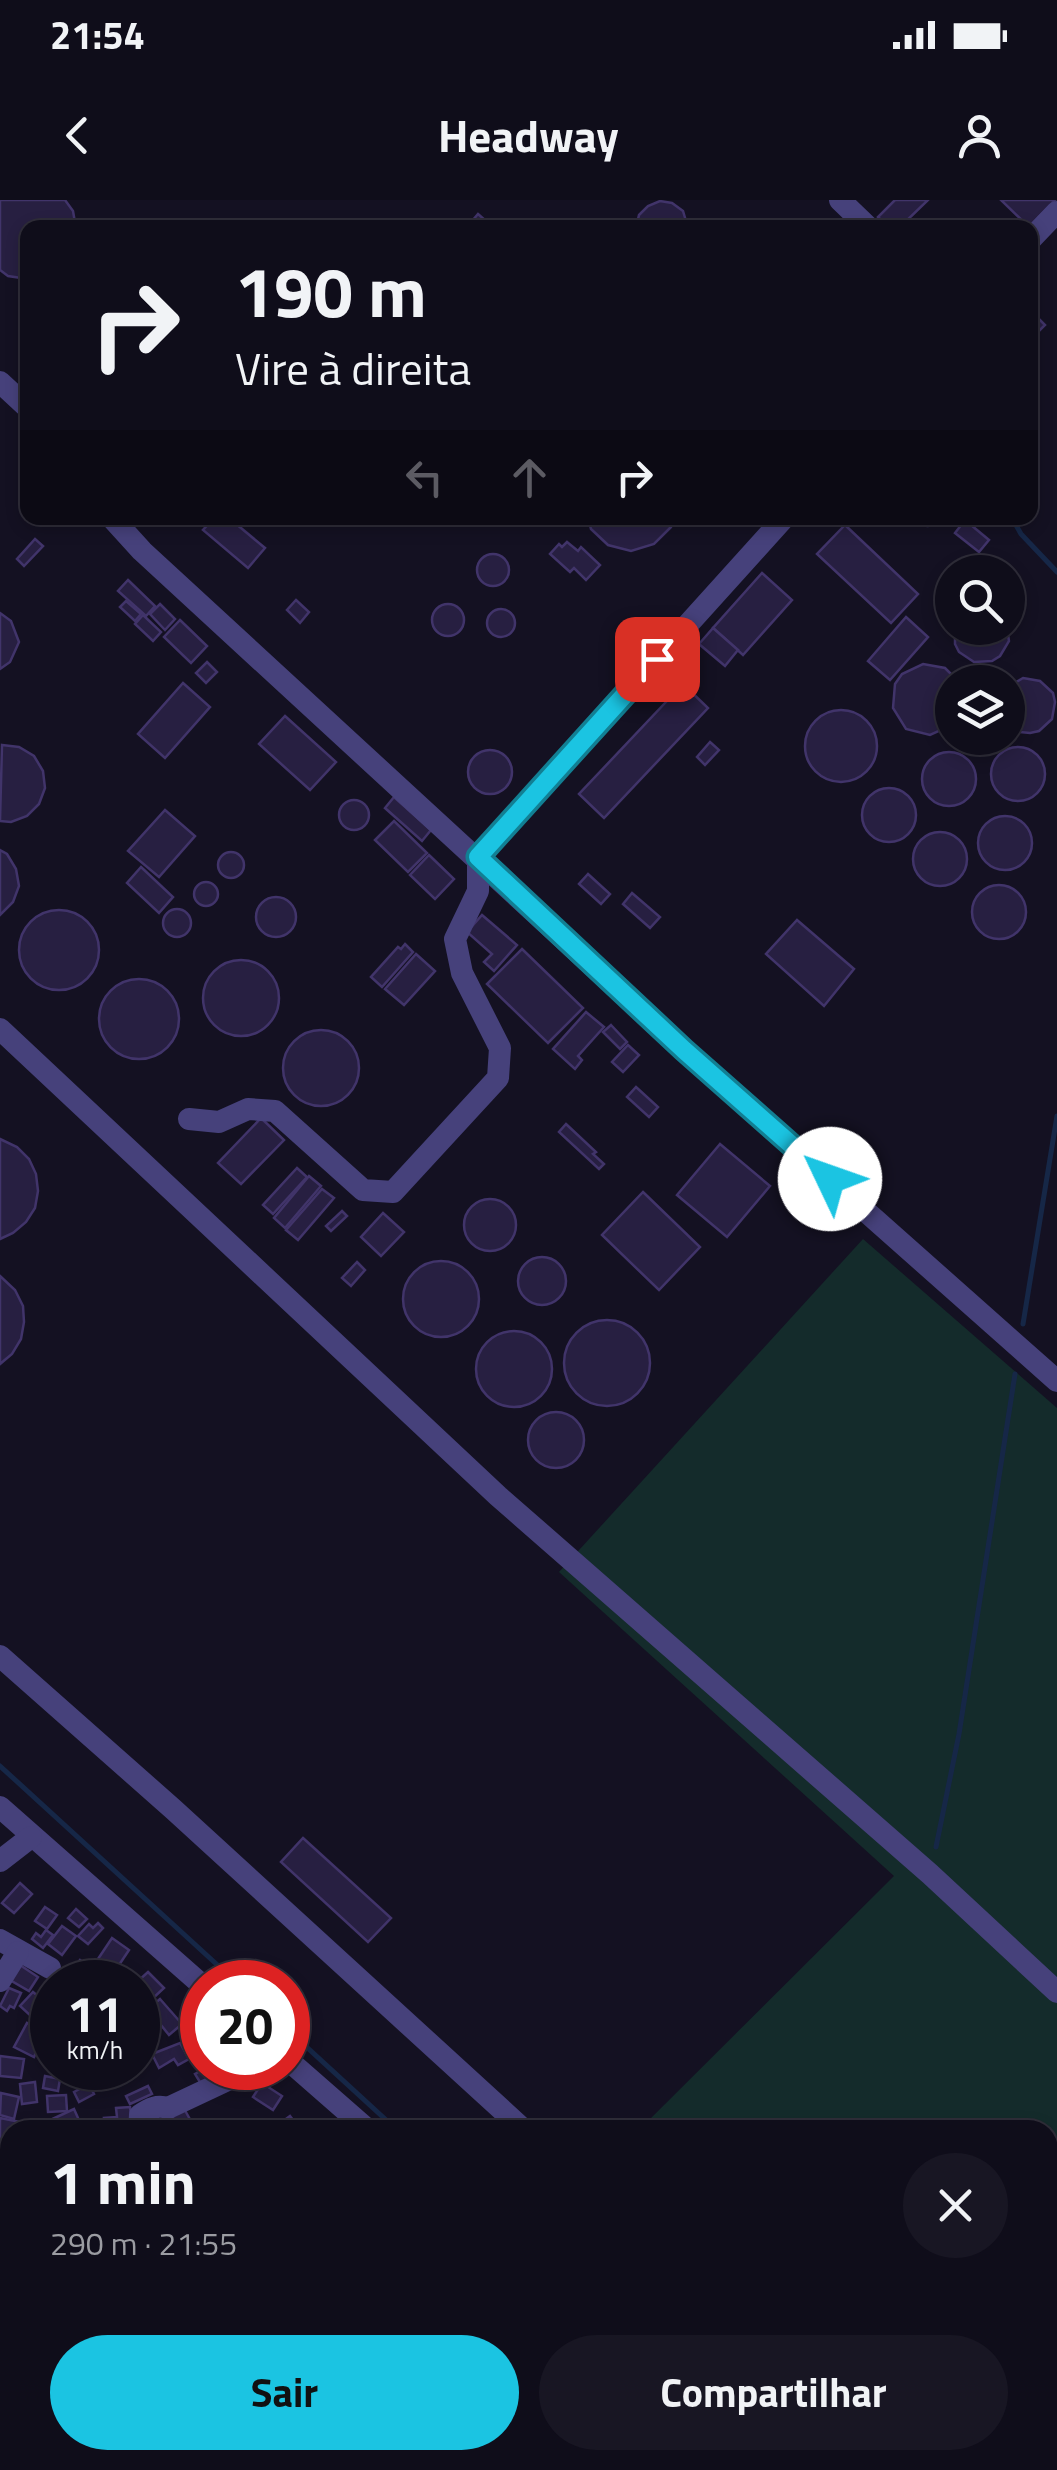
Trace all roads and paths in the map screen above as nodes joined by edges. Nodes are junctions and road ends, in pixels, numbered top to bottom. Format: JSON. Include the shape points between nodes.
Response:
{"nodes":[{"id":1,"x":840,"y":200,"type":"edge"},
{"id":2,"x":1057,"y":212,"type":"edge"},
{"id":3,"x":861,"y":220,"type":"edge"},
{"id":4,"x":1038,"y":232,"type":"edge"},
{"id":5,"x":0,"y":382,"type":"edge"},
{"id":6,"x":20,"y":401,"type":"edge"},
{"id":7,"x":118,"y":525,"type":"edge"},
{"id":8,"x":778,"y":525,"type":"edge"},
{"id":9,"x":478,"y":857,"type":"junction"},
{"id":10,"x":0,"y":1028,"type":"edge"},
{"id":11,"x":190,"y":1120,"type":"dead end"},
{"id":12,"x":1057,"y":1381,"type":"edge"},
{"id":13,"x":0,"y":1656,"type":"edge"},
{"id":14,"x":0,"y":1807,"type":"edge"},
{"id":15,"x":31,"y":1837,"type":"junction"},
{"id":16,"x":0,"y":1861,"type":"edge"},
{"id":17,"x":9,"y":1946,"type":"edge"},
{"id":18,"x":35,"y":1960,"type":"edge"},
{"id":19,"x":180,"y":1966,"type":"edge"},
{"id":20,"x":0,"y":1981,"type":"edge"},
{"id":21,"x":1057,"y":1992,"type":"edge"},
{"id":22,"x":310,"y":2079,"type":"edge"},
{"id":23,"x":206,"y":2090,"type":"edge"},
{"id":24,"x":140,"y":2120,"type":"edge"},
{"id":25,"x":357,"y":2120,"type":"edge"},
{"id":26,"x":513,"y":2120,"type":"edge"}],
"edges":[{"from":1,"to":3,"type":"street"},
{"from":2,"to":4,"type":"street"},
{"from":5,"to":6,"type":"street"},
{"from":7,"to":9,"type":"street"},
{"from":8,"to":9,"type":"street"},
{"from":9,"to":11,"type":"street","via":[[478,891],[455,940],[462,973],[500,1048],[498,1078],[393,1192],[363,1190],[275,1111],[248,1109],[219,1122]]},
{"from":9,"to":12,"type":"street"},
{"from":10,"to":21,"type":"street","via":[[498,1496]]},
{"from":13,"to":26,"type":"street"},
{"from":14,"to":15,"type":"street"},
{"from":15,"to":16,"type":"street"},
{"from":15,"to":19,"type":"street"},
{"from":17,"to":18,"type":"street"},
{"from":17,"to":20,"type":"street"},
{"from":22,"to":25,"type":"street"},
{"from":23,"to":24,"type":"street","via":[[147,2110]]}]}
